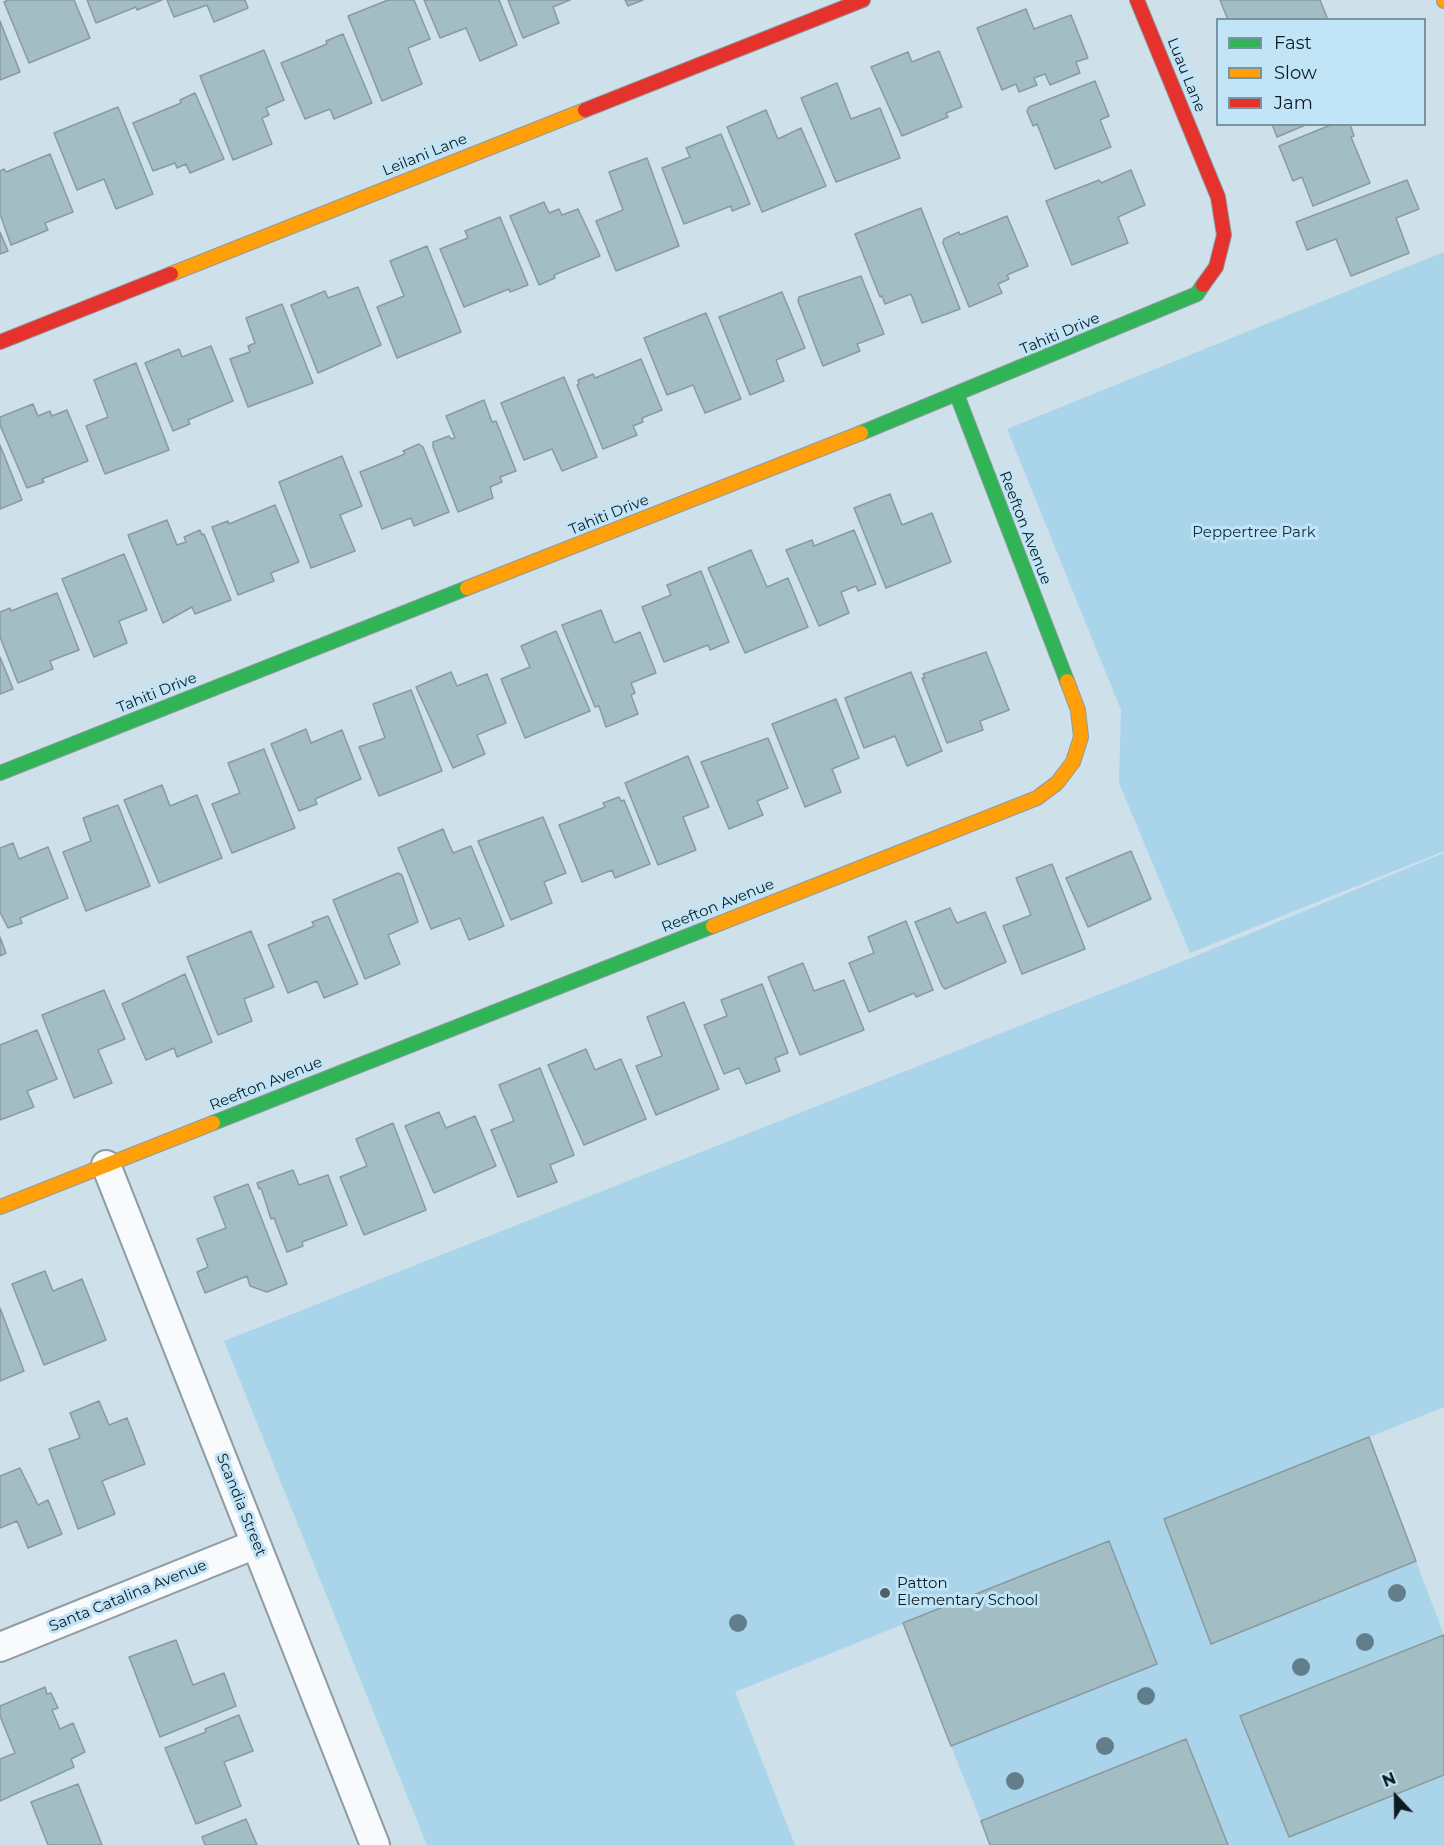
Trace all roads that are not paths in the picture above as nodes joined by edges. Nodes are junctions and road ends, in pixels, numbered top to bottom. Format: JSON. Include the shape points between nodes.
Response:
{"nodes":[{"id":1,"x":863,"y":0,"type":"edge"},
{"id":2,"x":1137,"y":0,"type":"edge"},
{"id":3,"x":1216,"y":267,"type":"joint"},
{"id":4,"x":0,"y":342,"type":"edge"},
{"id":5,"x":957,"y":395,"type":"junction"},
{"id":6,"x":0,"y":772,"type":"edge"},
{"id":7,"x":106,"y":1165,"type":"junction"},
{"id":8,"x":0,"y":1207,"type":"edge"},
{"id":9,"x":256,"y":1544,"type":"junction"},
{"id":10,"x":0,"y":1647,"type":"edge"},
{"id":11,"x":375,"y":1845,"type":"edge"}],
"edges":[{"from":1,"to":4,"type":"street","name":"Leilani Lane"},
{"from":2,"to":3,"type":"street","name":"Luau Lane","via":[[1218,197],[1224,235]]},
{"from":3,"to":5,"type":"street","name":"Tahiti Drive","via":[[1197,294]]},
{"from":5,"to":6,"type":"street","name":"Tahiti Drive"},
{"from":5,"to":7,"type":"street","name":"Reefton Avenue","via":[[1078,710],[1081,737],[1073,762],[1057,783],[1037,798]]},
{"from":7,"to":8,"type":"street","name":"Reefton Avenue"},
{"from":7,"to":9,"type":"street","name":"Scandia Street"},
{"from":9,"to":10,"type":"street","name":"Santa Catalina Avenue"},
{"from":9,"to":11,"type":"street","name":"Scandia Street"}]}
